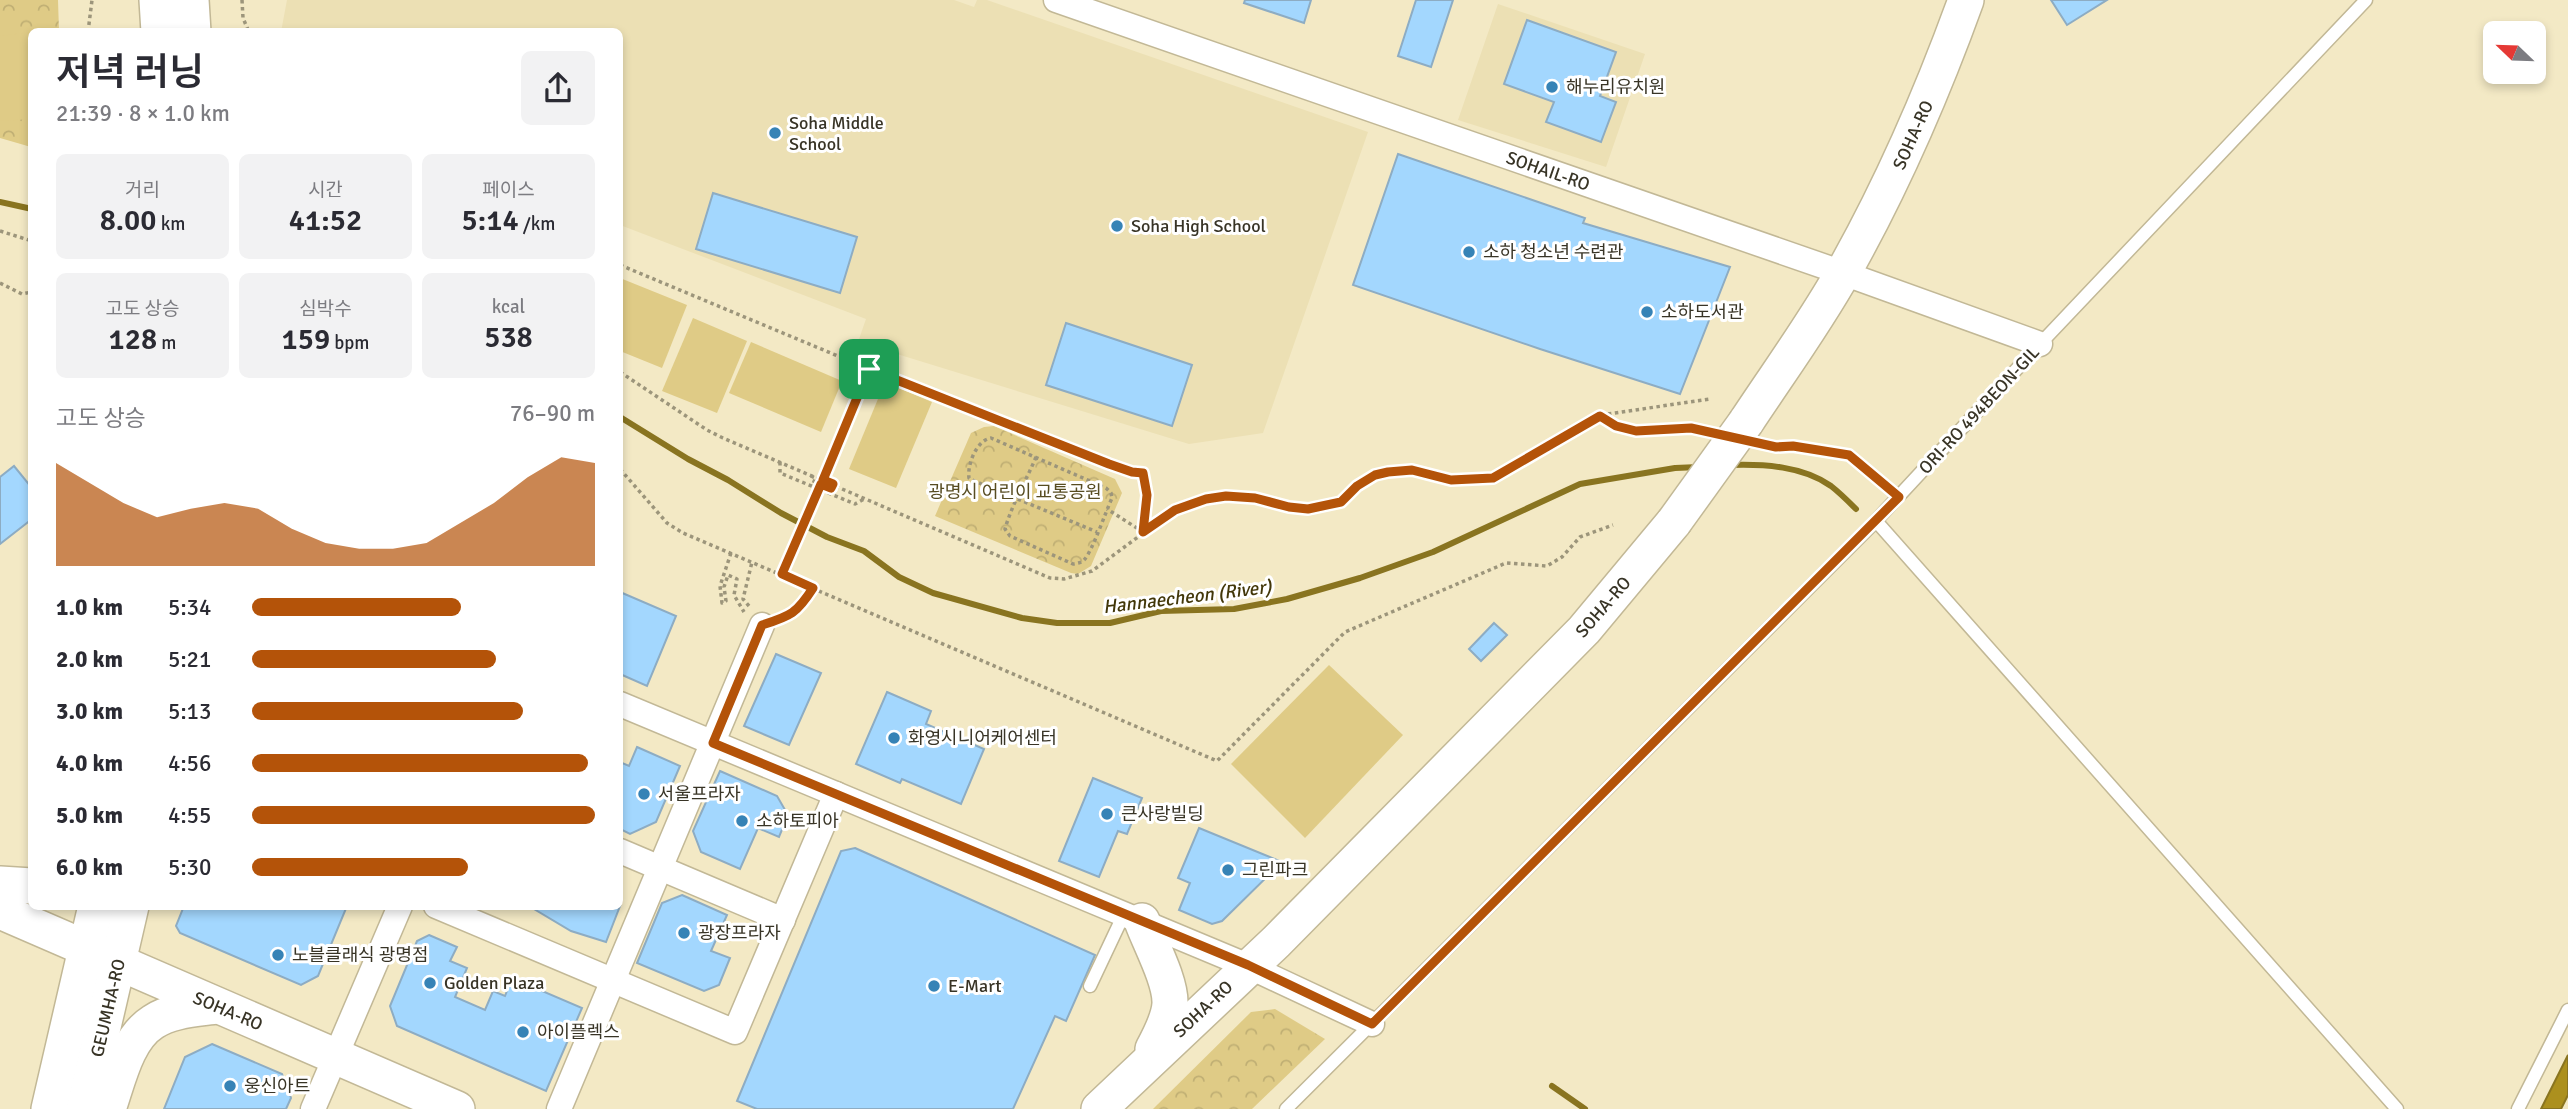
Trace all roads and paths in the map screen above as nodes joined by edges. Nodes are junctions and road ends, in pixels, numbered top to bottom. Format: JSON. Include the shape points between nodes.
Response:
{"nodes":[{"id":1,"x":92,"y":0,"type":"edge"},
{"id":2,"x":157,"y":0,"type":"edge"},
{"id":3,"x":191,"y":0,"type":"edge"},
{"id":4,"x":242,"y":0,"type":"edge"},
{"id":5,"x":1966,"y":0,"type":"edge"},
{"id":6,"x":2366,"y":0,"type":"edge"},
{"id":7,"x":1066,"y":2,"type":"edge"},
{"id":8,"x":88,"y":28,"type":"edge"},
{"id":9,"x":159,"y":28,"type":"edge"},
{"id":10,"x":193,"y":28,"type":"edge"},
{"id":11,"x":247,"y":28,"type":"edge"},
{"id":12,"x":0,"y":231,"type":"edge"},
{"id":13,"x":28,"y":240,"type":"edge"},
{"id":14,"x":623,"y":266,"type":"edge"},
{"id":15,"x":1843,"y":273,"type":"junction"},
{"id":16,"x":0,"y":283,"type":"edge"},
{"id":17,"x":28,"y":293,"type":"edge"},
{"id":18,"x":2040,"y":344,"type":"junction"},
{"id":19,"x":869,"y":369,"type":"junction"},
{"id":20,"x":623,"y":374,"type":"edge"},
{"id":21,"x":1710,"y":399,"type":"dead end"},
{"id":22,"x":1600,"y":416,"type":"junction"},
{"id":23,"x":1738,"y":432,"type":"junction"},
{"id":24,"x":1036,"y":457,"type":"junction"},
{"id":25,"x":780,"y":462,"type":"junction"},
{"id":26,"x":623,"y":472,"type":"edge"},
{"id":27,"x":821,"y":484,"type":"junction"},
{"id":28,"x":1899,"y":497,"type":"junction"},
{"id":29,"x":866,"y":498,"type":"junction"},
{"id":30,"x":1017,"y":499,"type":"junction"},
{"id":31,"x":1107,"y":509,"type":"junction"},
{"id":32,"x":1874,"y":523,"type":"junction"},
{"id":33,"x":1613,"y":524,"type":"dead end"},
{"id":34,"x":1097,"y":532,"type":"junction"},
{"id":35,"x":1143,"y":532,"type":"junction"},
{"id":36,"x":731,"y":553,"type":"junction"},
{"id":37,"x":752,"y":562,"type":"junction"},
{"id":38,"x":782,"y":574,"type":"junction"},
{"id":39,"x":813,"y":588,"type":"junction"},
{"id":40,"x":762,"y":625,"type":"junction"},
{"id":41,"x":623,"y":705,"type":"edge"},
{"id":42,"x":713,"y":743,"type":"junction"},
{"id":43,"x":836,"y":794,"type":"junction"},
{"id":44,"x":623,"y":851,"type":"edge"},
{"id":45,"x":660,"y":868,"type":"junction"},
{"id":46,"x":0,"y":884,"type":"edge"},
{"id":47,"x":28,"y":886,"type":"edge"},
{"id":48,"x":97,"y":910,"type":"edge"},
{"id":49,"x":129,"y":910,"type":"edge"},
{"id":50,"x":398,"y":910,"type":"edge"},
{"id":51,"x":445,"y":910,"type":"edge"},
{"id":52,"x":0,"y":911,"type":"edge"},
{"id":53,"x":1133,"y":918,"type":"junction"},
{"id":54,"x":783,"y":920,"type":"junction"},
{"id":55,"x":103,"y":956,"type":"junction"},
{"id":56,"x":1248,"y":965,"type":"junction"},
{"id":57,"x":613,"y":981,"type":"junction"},
{"id":58,"x":1090,"y":986,"type":"dead end"},
{"id":59,"x":217,"y":1006,"type":"junction"},
{"id":60,"x":2568,"y":1010,"type":"edge"},
{"id":61,"x":1372,"y":1024,"type":"junction"},
{"id":62,"x":335,"y":1057,"type":"junction"},
{"id":63,"x":1147,"y":1061,"type":"junction"},
{"id":64,"x":49,"y":1109,"type":"edge"},
{"id":65,"x":84,"y":1109,"type":"edge"},
{"id":66,"x":108,"y":1109,"type":"edge"},
{"id":67,"x":313,"y":1109,"type":"edge"},
{"id":68,"x":457,"y":1109,"type":"edge"},
{"id":69,"x":559,"y":1109,"type":"edge"},
{"id":70,"x":1099,"y":1109,"type":"edge"},
{"id":71,"x":1286,"y":1109,"type":"edge"},
{"id":72,"x":2397,"y":1109,"type":"edge"},
{"id":73,"x":2518,"y":1109,"type":"edge"}],
"edges":[{"from":1,"to":8,"type":"path"},
{"from":2,"to":9,"type":"street"},
{"from":3,"to":10,"type":"street"},
{"from":4,"to":11,"type":"path"},
{"from":5,"to":15,"type":"street","name":"SOHA-RO","via":[[1896,174]]},
{"from":6,"to":18,"type":"lane","name":"ORI-RO 494BEON-GIL"},
{"from":7,"to":15,"type":"street","name":"SOHAIL-RO"},
{"from":12,"to":13,"type":"path"},
{"from":14,"to":19,"type":"path"},
{"from":15,"to":18,"type":"street","name":"SOHAIL-RO"},
{"from":15,"to":23,"type":"street","name":"SOHA-RO"},
{"from":16,"to":17,"type":"path"},
{"from":18,"to":28,"type":"lane","name":"ORI-RO 494BEON-GIL"},
{"from":19,"to":27,"type":"path"},
{"from":19,"to":35,"type":"path","via":[[1143,473],[1147,495]]},
{"from":20,"to":25,"type":"path","via":[[707,430]]},
{"from":21,"to":22,"type":"path"},
{"from":22,"to":23,"type":"path","via":[[1636,431],[1691,428]]},
{"from":22,"to":35,"type":"path","via":[[1493,478],[1451,480],[1412,470],[1388,472],[1357,486],[1341,502],[1308,509],[1255,498],[1206,499],[1175,510]]},
{"from":23,"to":28,"type":"path","via":[[1776,447],[1849,455]]},
{"from":23,"to":56,"type":"street","name":"SOHA-RO","bridge":true,"via":[[1674,522],[1584,630]]},
{"from":24,"to":30,"type":"path"},
{"from":24,"to":30,"type":"path","via":[[991,438],[979,444],[969,478]]},
{"from":24,"to":31,"type":"path","via":[[1106,488],[1112,498]]},
{"from":25,"to":27,"type":"path","via":[[813,475]]},
{"from":25,"to":27,"type":"path","via":[[780,473]]},
{"from":26,"to":36,"type":"path","via":[[667,523]]},
{"from":27,"to":29,"type":"path","via":[[833,484]]},
{"from":27,"to":29,"type":"path","via":[[855,504]]},
{"from":27,"to":38,"type":"path"},
{"from":28,"to":32,"type":"lane","name":"ORI-RO 494BEON-GIL"},
{"from":29,"to":35,"type":"path","via":[[1050,578],[1092,571]]},
{"from":30,"to":34,"type":"path"},
{"from":30,"to":34,"type":"path","via":[[1005,529],[1010,536],[1073,564],[1085,559]]},
{"from":31,"to":34,"type":"path"},
{"from":31,"to":35,"type":"path"},
{"from":32,"to":61,"type":"lane","name":"ORI-RO 494BEON-GIL"},
{"from":32,"to":72,"type":"lane"},
{"from":33,"to":39,"type":"path","via":[[1580,537],[1547,566],[1506,563],[1346,632],[1217,761]]},
{"from":36,"to":37,"type":"path"},
{"from":36,"to":40,"type":"path","via":[[720,586],[722,603],[728,575],[737,579],[733,595],[740,609]]},
{"from":37,"to":38,"type":"path"},
{"from":37,"to":40,"type":"path","via":[[743,599]]},
{"from":38,"to":39,"type":"path"},
{"from":39,"to":40,"type":"path","via":[[800,608]]},
{"from":40,"to":42,"type":"street"},
{"from":41,"to":42,"type":"street"},
{"from":42,"to":43,"type":"street"},
{"from":42,"to":45,"type":"street"},
{"from":43,"to":53,"type":"street"},
{"from":43,"to":54,"type":"street"},
{"from":44,"to":45,"type":"street"},
{"from":45,"to":54,"type":"street"},
{"from":45,"to":57,"type":"street"},
{"from":46,"to":47,"type":"street"},
{"from":48,"to":55,"type":"street","name":"GEUMHA-RO"},
{"from":49,"to":55,"type":"street","name":"GEUMHA-RO"},
{"from":50,"to":62,"type":"street"},
{"from":51,"to":57,"type":"street"},
{"from":52,"to":55,"type":"street","name":"SOHA-RO"},
{"from":53,"to":56,"type":"street"},
{"from":53,"to":58,"type":"lane"},
{"from":53,"to":63,"type":"street","via":[[1166,977],[1170,1003]]},
{"from":54,"to":57,"type":"street","via":[[734,1032]]},
{"from":55,"to":59,"type":"street","name":"SOHA-RO"},
{"from":55,"to":64,"type":"street","name":"GEUMHA-RO"},
{"from":55,"to":65,"type":"street","name":"GEUMHA-RO"},
{"from":56,"to":61,"type":"street"},
{"from":56,"to":63,"type":"street","name":"SOHA-RO"},
{"from":57,"to":69,"type":"street"},
{"from":59,"to":62,"type":"street","name":"SOHA-RO"},
{"from":59,"to":66,"type":"street","via":[[152,1022],[134,1042]]},
{"from":60,"to":73,"type":"lane"},
{"from":61,"to":71,"type":"lane","name":"ORI-RO 494BEON-GIL"},
{"from":62,"to":67,"type":"street"},
{"from":62,"to":68,"type":"street","name":"SOHA-RO"},
{"from":63,"to":70,"type":"street","name":"SOHA-RO"}]}
